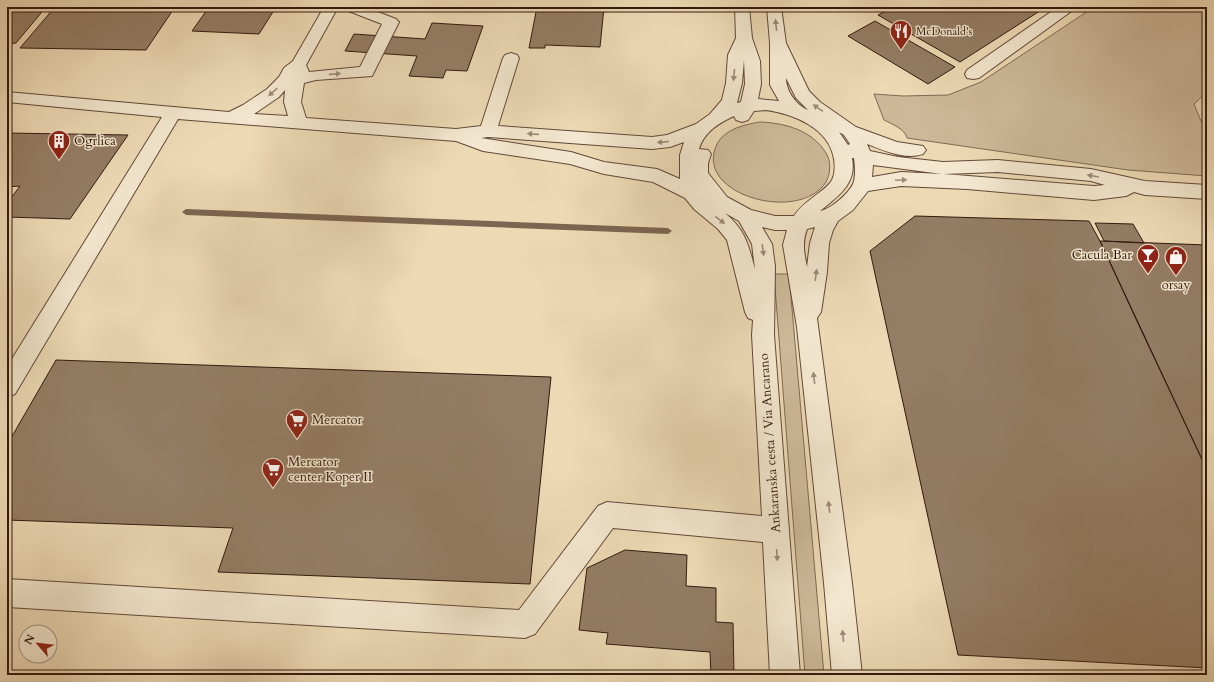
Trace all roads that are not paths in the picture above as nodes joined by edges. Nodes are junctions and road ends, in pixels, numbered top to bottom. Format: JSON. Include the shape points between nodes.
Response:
{"nodes":[{"id":1,"x":331,"y":7,"type":"edge"},
{"id":2,"x":350,"y":7,"type":"edge"},
{"id":3,"x":742,"y":7,"type":"edge"},
{"id":4,"x":774,"y":7,"type":"edge"},
{"id":5,"x":1068,"y":7,"type":"edge"},
{"id":6,"x":744,"y":38,"type":"junction"},
{"id":7,"x":778,"y":43,"type":"junction"},
{"id":8,"x":512,"y":58,"type":"dead end"},
{"id":9,"x":298,"y":72,"type":"junction"},
{"id":10,"x":973,"y":74,"type":"dead end"},
{"id":11,"x":7,"y":97,"type":"edge"},
{"id":12,"x":749,"y":105,"type":"junction"},
{"id":13,"x":793,"y":110,"type":"junction"},
{"id":14,"x":173,"y":113,"type":"junction"},
{"id":15,"x":717,"y":116,"type":"junction"},
{"id":16,"x":233,"y":118,"type":"junction"},
{"id":17,"x":300,"y":123,"type":"junction"},
{"id":18,"x":700,"y":129,"type":"junction"},
{"id":19,"x":488,"y":131,"type":"junction"},
{"id":20,"x":456,"y":135,"type":"junction"},
{"id":21,"x":844,"y":138,"type":"junction"},
{"id":22,"x":863,"y":155,"type":"junction"},
{"id":23,"x":571,"y":158,"type":"junction"},
{"id":24,"x":998,"y":166,"type":"junction"},
{"id":25,"x":694,"y":173,"type":"junction"},
{"id":26,"x":862,"y":185,"type":"junction"},
{"id":27,"x":1145,"y":188,"type":"junction"},
{"id":28,"x":1207,"y":192,"type":"edge"},
{"id":29,"x":692,"y":193,"type":"junction"},
{"id":30,"x":746,"y":216,"type":"junction"},
{"id":31,"x":832,"y":216,"type":"junction"},
{"id":32,"x":799,"y":223,"type":"junction"},
{"id":33,"x":808,"y":327,"type":"junction"},
{"id":34,"x":762,"y":335,"type":"junction"},
{"id":35,"x":7,"y":387,"type":"edge"},
{"id":36,"x":775,"y":530,"type":"junction"},
{"id":37,"x":7,"y":593,"type":"edge"},
{"id":38,"x":785,"y":675,"type":"edge"},
{"id":39,"x":847,"y":675,"type":"edge"}],
"edges":[{"from":1,"to":9,"type":"street"},
{"from":9,"to":2,"type":"street","one_way":true,"via":[[315,75],[366,72],[391,22]]},
{"from":3,"to":6,"type":"street"},
{"from":7,"to":4,"type":"street","one_way":true},
{"from":5,"to":10,"type":"street"},
{"from":6,"to":12,"type":"street","via":[[752,61],[753,84]]},
{"from":6,"to":15,"type":"street","one_way":true,"via":[[736,55],[730,101]]},
{"from":7,"to":13,"type":"street","via":[[778,85]]},
{"from":21,"to":7,"type":"street","one_way":true,"via":[[802,94]]},
{"from":8,"to":19,"type":"street"},
{"from":9,"to":16,"type":"street","one_way":true,"via":[[290,72],[274,93]]},
{"from":9,"to":17,"type":"street","via":[[292,104]]},
{"from":11,"to":14,"type":"street"},
{"from":12,"to":13,"type":"street","via":[[766,104]]},
{"from":12,"to":15,"type":"street"},
{"from":12,"to":25,"type":"street","via":[[743,115],[723,125],[706,140]]},
{"from":13,"to":21,"type":"street","via":[[824,128],[834,137]]},
{"from":14,"to":16,"type":"street"},
{"from":14,"to":35,"type":"street"},
{"from":15,"to":18,"type":"street"},
{"from":16,"to":17,"type":"street"},
{"from":17,"to":20,"type":"street"},
{"from":18,"to":19,"type":"street","one_way":true,"via":[[670,141],[652,143]]},
{"from":18,"to":25,"type":"street","via":[[692,141],[688,156]]},
{"from":19,"to":20,"type":"street"},
{"from":20,"to":23,"type":"street","via":[[483,146]]},
{"from":21,"to":22,"type":"street"},
{"from":21,"to":24,"type":"street"},
{"from":21,"to":32,"type":"street","via":[[842,178],[836,189],[812,208]]},
{"from":22,"to":24,"type":"street","via":[[898,163],[943,168]]},
{"from":22,"to":26,"type":"street"},
{"from":23,"to":25,"type":"street","via":[[644,159],[670,164]]},
{"from":23,"to":29,"type":"street","via":[[604,168],[658,176]]},
{"from":27,"to":24,"type":"street","one_way":true,"via":[[1091,176]]},
{"from":25,"to":29,"type":"street"},
{"from":25,"to":30,"type":"street","via":[[720,202]]},
{"from":26,"to":27,"type":"street","one_way":true,"via":[[901,180],[967,182],[1094,193]]},
{"from":26,"to":31,"type":"street","via":[[846,205]]},
{"from":27,"to":28,"type":"street"},
{"from":29,"to":34,"type":"street","one_way":true,"via":[[736,237]]},
{"from":30,"to":32,"type":"street","via":[[775,223]]},
{"from":30,"to":34,"type":"street","name":"Ankaranska cesta / Via Ancarano","one_way":true,"via":[[762,244],[765,266]]},
{"from":31,"to":32,"type":"street"},
{"from":33,"to":31,"type":"street","one_way":true,"via":[[818,247],[824,227]]},
{"from":32,"to":33,"type":"street","via":[[793,244]]},
{"from":39,"to":33,"type":"street","one_way":true},
{"from":34,"to":36,"type":"street","name":"Ankaranska cesta / Via Ancarano"},
{"from":36,"to":37,"type":"street","via":[[607,516],[525,624]]},
{"from":36,"to":38,"type":"street","name":"Ankaranska cesta / Via Ancarano","one_way":true}]}
